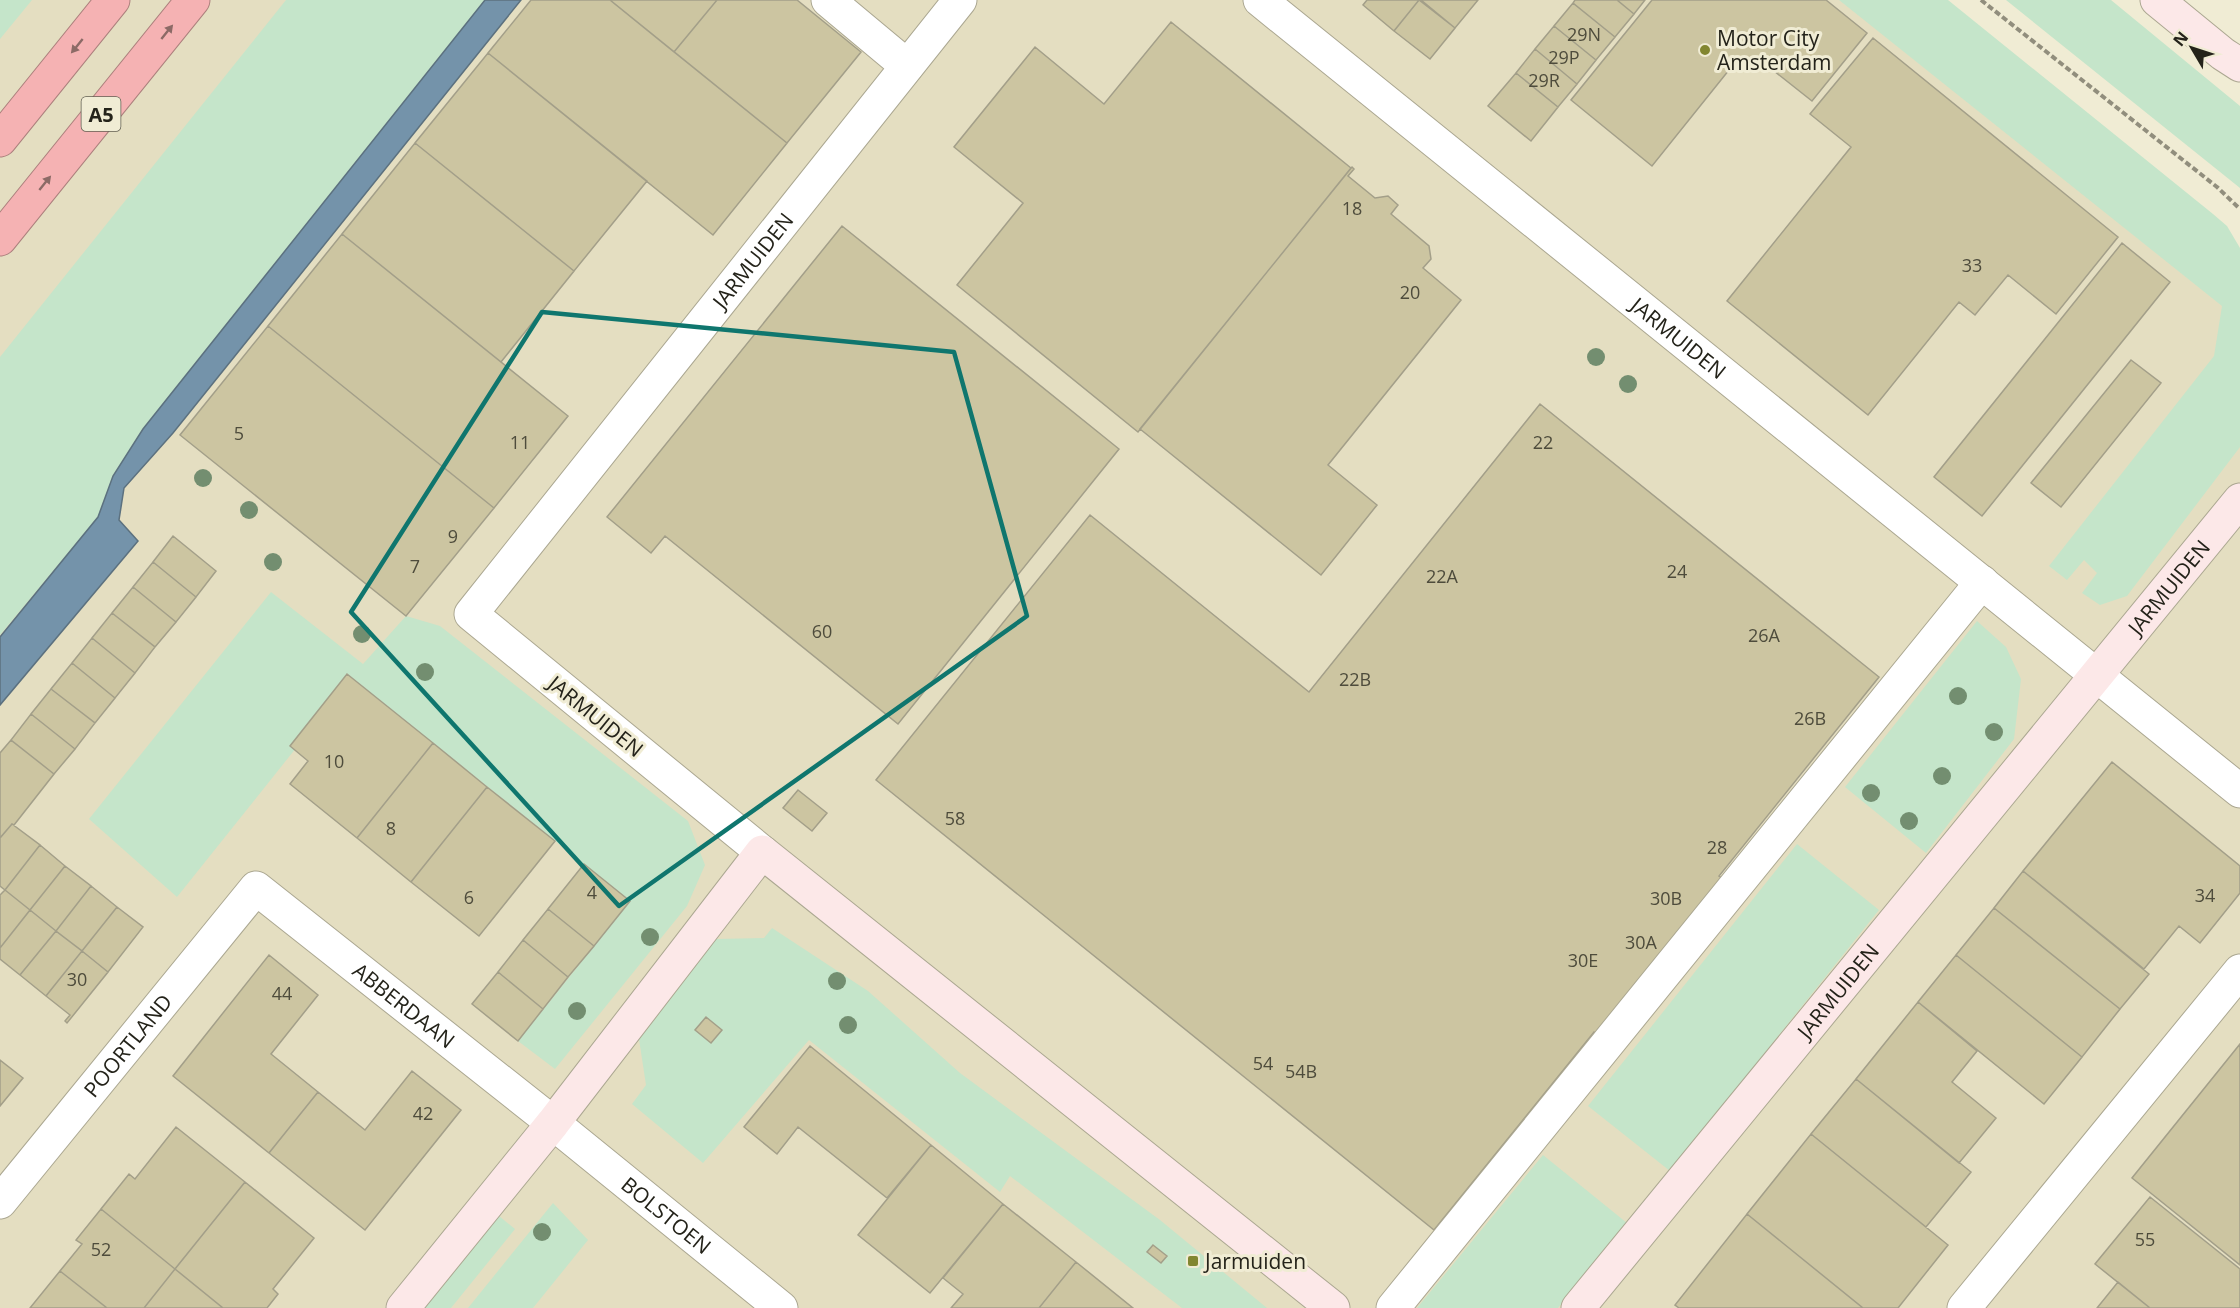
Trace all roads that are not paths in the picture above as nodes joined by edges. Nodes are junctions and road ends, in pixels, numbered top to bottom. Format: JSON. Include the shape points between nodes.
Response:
{"nodes":[{"id":1,"x":113,"y":0,"type":"edge"},
{"id":2,"x":193,"y":0,"type":"edge"},
{"id":3,"x":828,"y":0,"type":"edge"},
{"id":4,"x":960,"y":0,"type":"edge"},
{"id":5,"x":1260,"y":0,"type":"edge"},
{"id":6,"x":2157,"y":0,"type":"edge"},
{"id":7,"x":2234,"y":64,"type":"edge"},
{"id":8,"x":907,"y":66,"type":"junction"},
{"id":9,"x":0,"y":140,"type":"edge"},
{"id":10,"x":0,"y":239,"type":"edge"},
{"id":11,"x":2240,"y":500,"type":"edge"},
{"id":12,"x":1982,"y":582,"type":"junction"},
{"id":13,"x":2097,"y":676,"type":"junction"},
{"id":14,"x":2240,"y":791,"type":"edge"},
{"id":15,"x":762,"y":852,"type":"junction"},
{"id":16,"x":256,"y":888,"type":"joint"},
{"id":17,"x":2240,"y":971,"type":"edge"},
{"id":18,"x":553,"y":1123,"type":"junction"},
{"id":19,"x":0,"y":1202,"type":"edge"},
{"id":20,"x":403,"y":1308,"type":"edge"},
{"id":21,"x":781,"y":1308,"type":"edge"},
{"id":22,"x":1333,"y":1308,"type":"edge"},
{"id":23,"x":1393,"y":1308,"type":"edge"},
{"id":24,"x":1578,"y":1308,"type":"edge"},
{"id":25,"x":1964,"y":1308,"type":"edge"}],
"edges":[{"from":1,"to":9,"type":"highway","one_way":true},
{"from":10,"to":2,"type":"highway","number":"A5","one_way":true},
{"from":3,"to":8,"type":"street"},
{"from":4,"to":8,"type":"street","name":"JARMUIDEN"},
{"from":5,"to":12,"type":"street","name":"JARMUIDEN"},
{"from":6,"to":7,"type":"main road"},
{"from":8,"to":15,"type":"street","name":"JARMUIDEN","via":[[471,614]]},
{"from":11,"to":13,"type":"main road","name":"JARMUIDEN"},
{"from":12,"to":13,"type":"street","name":"JARMUIDEN"},
{"from":12,"to":23,"type":"street"},
{"from":13,"to":14,"type":"street","name":"JARMUIDEN"},
{"from":13,"to":24,"type":"main road","name":"JARMUIDEN"},
{"from":15,"to":18,"type":"main road"},
{"from":15,"to":22,"type":"main road","name":"JARMUIDEN"},
{"from":16,"to":18,"type":"street","name":"ABBERDAAN"},
{"from":16,"to":19,"type":"street","name":"POORTLAND"},
{"from":17,"to":25,"type":"street"},
{"from":18,"to":20,"type":"main road"},
{"from":18,"to":21,"type":"street","name":"BOLSTOEN"}]}
